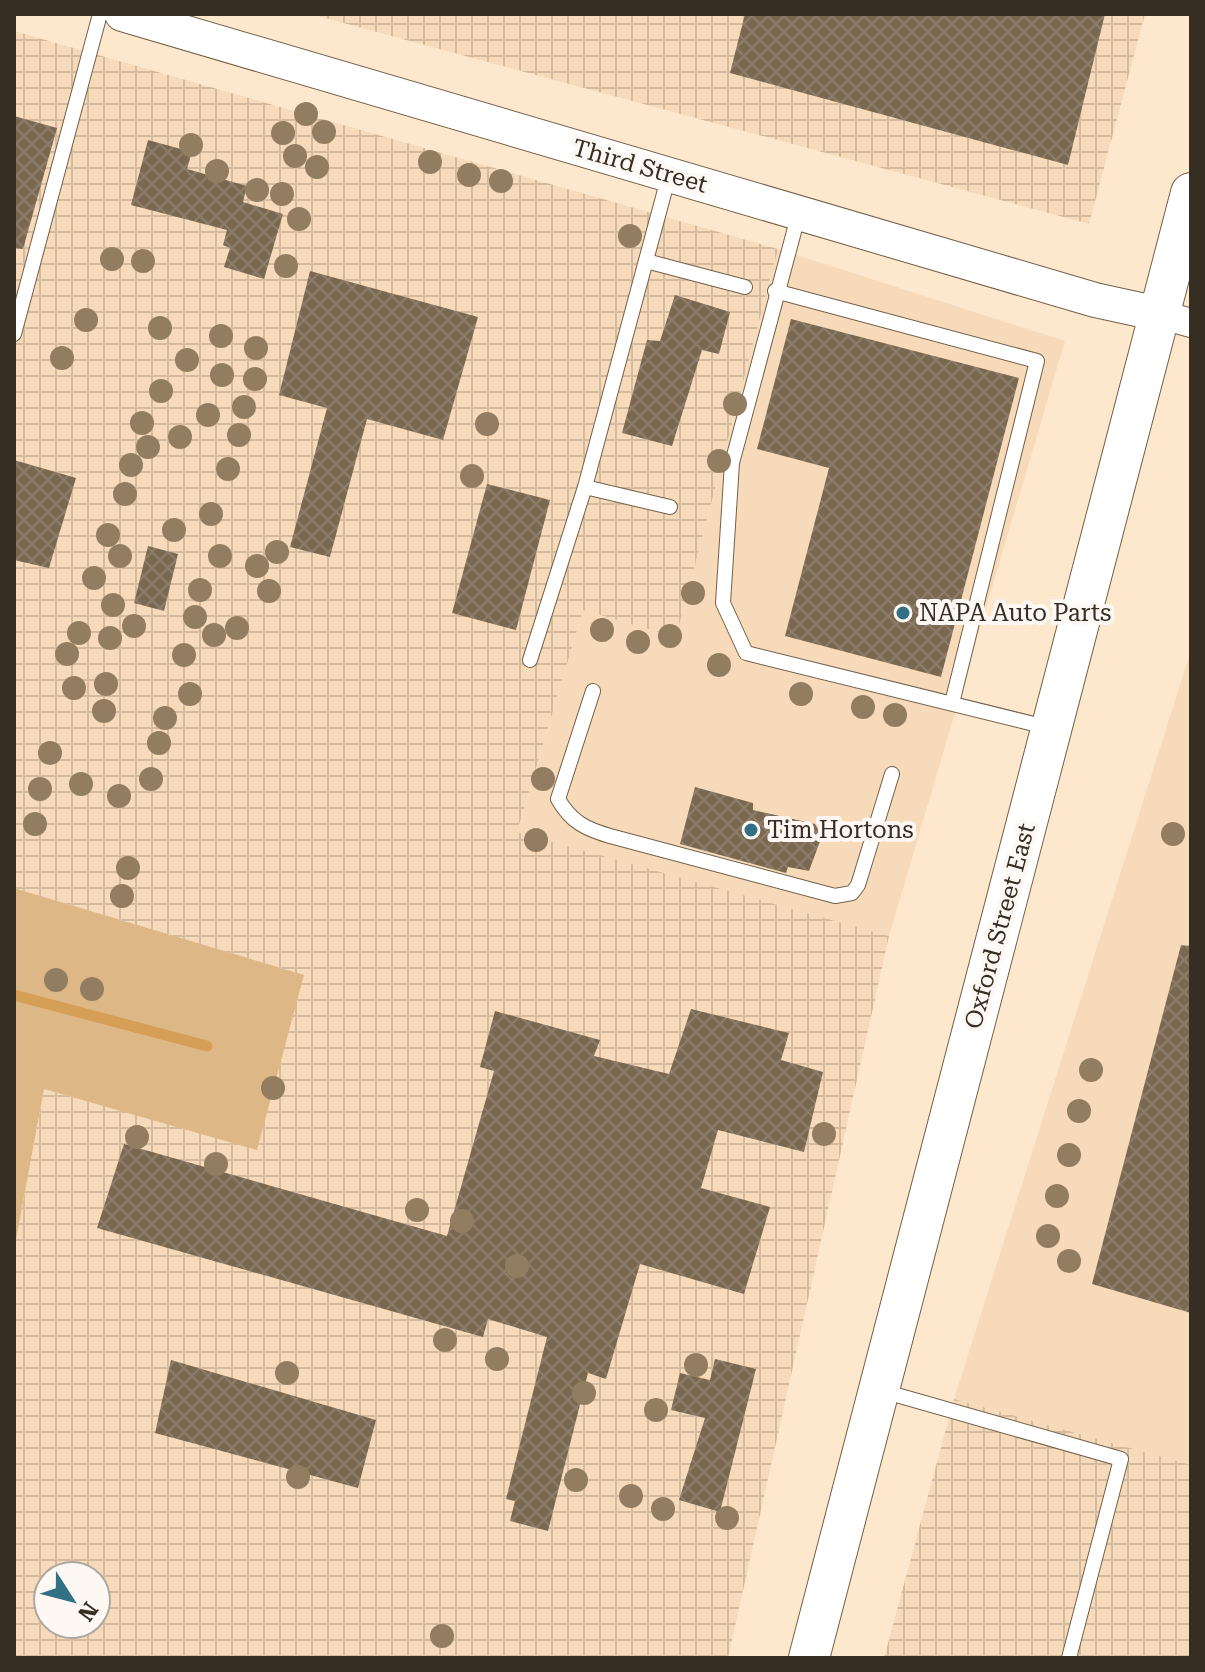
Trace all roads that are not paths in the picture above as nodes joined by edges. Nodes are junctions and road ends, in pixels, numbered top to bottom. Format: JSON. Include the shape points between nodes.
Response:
{"nodes":[{"id":1,"x":100,"y":14,"type":"edge"},
{"id":2,"x":122,"y":14,"type":"edge"},
{"id":3,"x":157,"y":19,"type":"edge"},
{"id":4,"x":669,"y":175,"type":"junction"},
{"id":5,"x":1191,"y":193,"type":"edge"},
{"id":6,"x":799,"y":213,"type":"junction"},
{"id":7,"x":646,"y":261,"type":"junction"},
{"id":8,"x":745,"y":287,"type":"dead end"},
{"id":9,"x":775,"y":291,"type":"junction"},
{"id":10,"x":1175,"y":319,"type":"edge"},
{"id":11,"x":14,"y":334,"type":"edge"},
{"id":12,"x":585,"y":487,"type":"junction"},
{"id":13,"x":670,"y":507,"type":"dead end"},
{"id":14,"x":530,"y":660,"type":"dead end"},
{"id":15,"x":593,"y":691,"type":"dead end"},
{"id":16,"x":952,"y":703,"type":"junction"},
{"id":17,"x":1051,"y":728,"type":"junction"},
{"id":18,"x":892,"y":774,"type":"dead end"},
{"id":19,"x":879,"y":1390,"type":"junction"},
{"id":20,"x":809,"y":1658,"type":"edge"},
{"id":21,"x":1069,"y":1658,"type":"edge"}],
"edges":[{"from":1,"to":11,"type":"lane"},
{"from":2,"to":3,"type":"street","name":"Third Street"},
{"from":3,"to":4,"type":"street","name":"Third Street"},
{"from":4,"to":6,"type":"street","name":"Third Street"},
{"from":4,"to":7,"type":"lane"},
{"from":5,"to":10,"type":"main road","name":"Oxford Street East"},
{"from":6,"to":9,"type":"lane"},
{"from":6,"to":10,"type":"street","name":"Third Street"},
{"from":7,"to":8,"type":"lane"},
{"from":7,"to":12,"type":"lane"},
{"from":9,"to":16,"type":"lane","via":[[732,463],[723,603],[746,653]]},
{"from":9,"to":16,"type":"lane","via":[[1037,361]]},
{"from":10,"to":17,"type":"main road","name":"Oxford Street East"},
{"from":12,"to":13,"type":"lane"},
{"from":12,"to":14,"type":"lane"},
{"from":15,"to":18,"type":"lane","via":[[558,799],[568,817],[599,833],[835,896],[852,893]]},
{"from":16,"to":17,"type":"lane"},
{"from":17,"to":19,"type":"main road","name":"Oxford Street East"},
{"from":19,"to":20,"type":"main road","name":"Oxford Street East"},
{"from":19,"to":21,"type":"lane","via":[[1121,1459]]}]}
